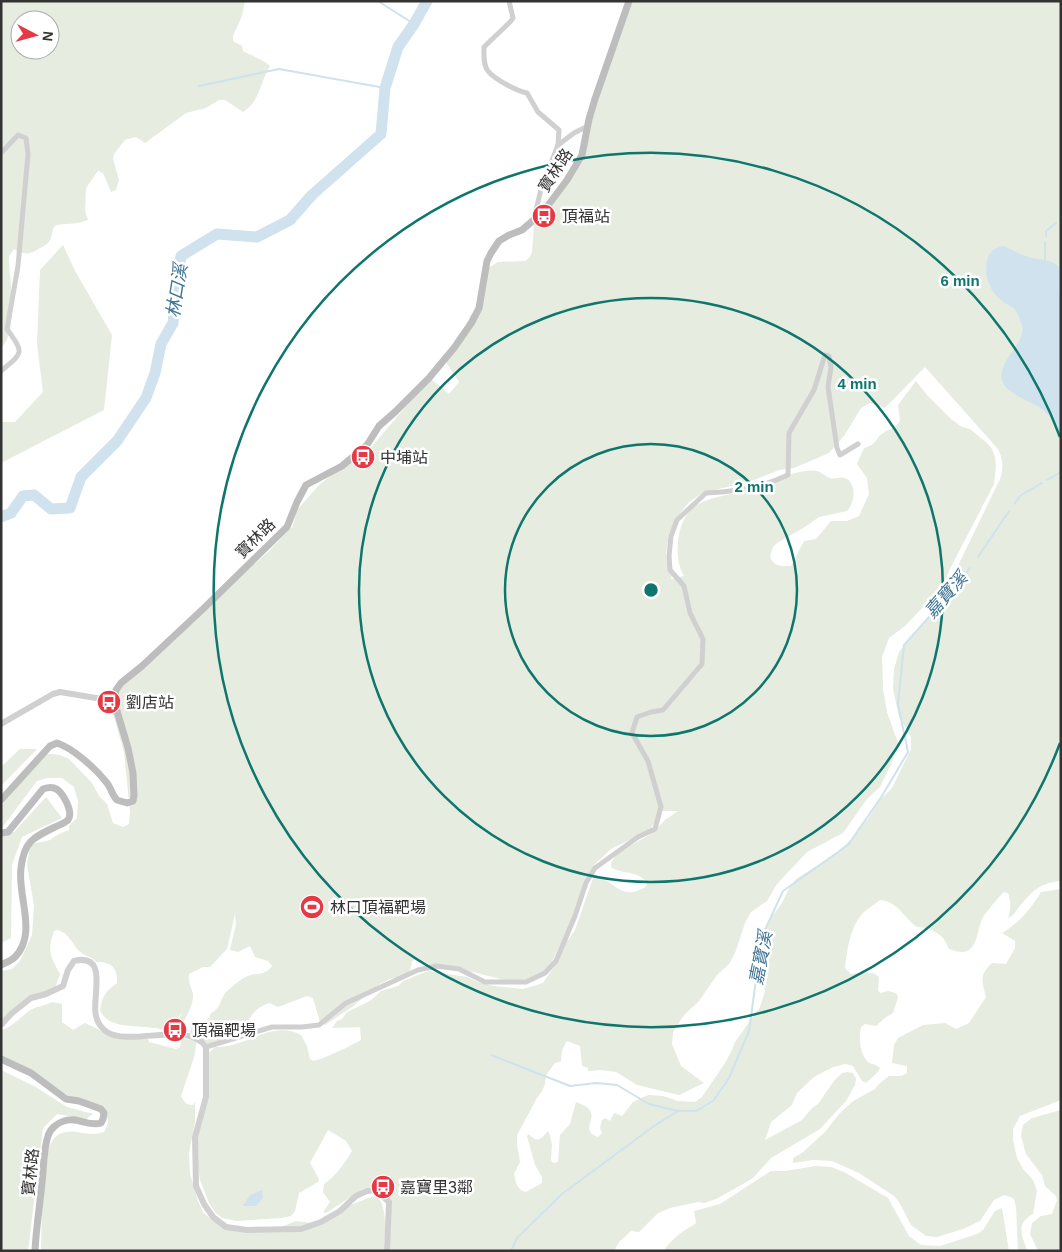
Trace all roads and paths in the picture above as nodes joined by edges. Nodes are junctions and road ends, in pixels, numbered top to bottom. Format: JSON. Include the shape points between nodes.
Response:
{"nodes":[{"id":1,"x":509,"y":1,"type":"edge"},
{"id":2,"x":629,"y":1,"type":"edge"},
{"id":3,"x":588,"y":126,"type":"junction"},
{"id":4,"x":558,"y":146,"type":"junction"},
{"id":5,"x":1,"y":154,"type":"edge"},
{"id":6,"x":534,"y":221,"type":"junction"},
{"id":7,"x":1,"y":371,"type":"edge"},
{"id":8,"x":858,"y":444,"type":"dead end"},
{"id":9,"x":114,"y":700,"type":"junction"},
{"id":10,"x":1,"y":724,"type":"edge"},
{"id":11,"x":1,"y":800,"type":"edge"},
{"id":12,"x":1,"y":833,"type":"edge"},
{"id":13,"x":1,"y":965,"type":"edge"},
{"id":14,"x":1,"y":1025,"type":"edge"},
{"id":15,"x":206,"y":1047,"type":"junction"},
{"id":16,"x":1,"y":1059,"type":"edge"},
{"id":17,"x":35,"y":1251,"type":"edge"},
{"id":18,"x":388,"y":1251,"type":"edge"}],
"edges":[{"from":1,"to":4,"type":"street","via":[[513,18],[484,47],[487,70],[517,91],[527,93],[538,112],[559,130]]},
{"from":2,"to":3,"type":"main road","name":"寶林路"},
{"from":3,"to":4,"type":"street"},
{"from":3,"to":6,"type":"main road","name":"寶林路","via":[[582,155],[559,192]]},
{"from":4,"to":6,"type":"street","via":[[540,189]]},
{"from":5,"to":7,"type":"street","via":[[18,135],[26,138],[28,154],[18,266],[7,329],[20,353]]},
{"from":6,"to":9,"type":"main road","name":"寶林路","via":[[499,241],[491,252],[479,308],[454,348],[429,378],[379,426],[367,445],[342,466],[306,485],[288,526],[121,683]]},
{"from":8,"to":15,"type":"street","via":[[840,455],[828,388],[829,356],[825,356],[814,390],[789,433],[788,474],[731,492],[706,493],[677,520],[671,536],[670,570],[684,586],[690,613],[703,639],[702,664],[663,710],[637,717],[632,733],[648,760],[661,807],[655,830],[638,837],[595,868],[556,960],[546,973],[526,982],[485,982],[459,969],[436,966],[418,970],[346,1003],[319,1025],[272,1027]]},
{"from":9,"to":10,"type":"street","via":[[60,692]]},
{"from":9,"to":11,"type":"main road","via":[[133,773],[134,796],[131,803],[117,800],[100,775],[72,750],[56,743]]},
{"from":12,"to":13,"type":"main road","via":[[8,832],[43,789],[59,790],[70,809],[67,821],[36,837],[23,853],[20,876],[26,924],[23,943],[14,958]]},
{"from":14,"to":15,"type":"street","via":[[32,998],[63,986],[68,970],[74,961],[80,959],[89,961],[98,974],[96,1017],[106,1031],[122,1036],[188,1035],[202,1041]]},
{"from":15,"to":18,"type":"street","via":[[206,1097],[195,1137],[196,1186],[213,1217],[226,1227],[240,1229],[301,1229],[340,1211],[356,1196],[376,1190],[389,1202]]},
{"from":16,"to":17,"type":"main road","name":"寶林路","via":[[31,1073],[66,1099],[92,1105],[104,1113],[101,1123],[89,1124],[72,1119],[52,1128],[43,1161]]}]}
